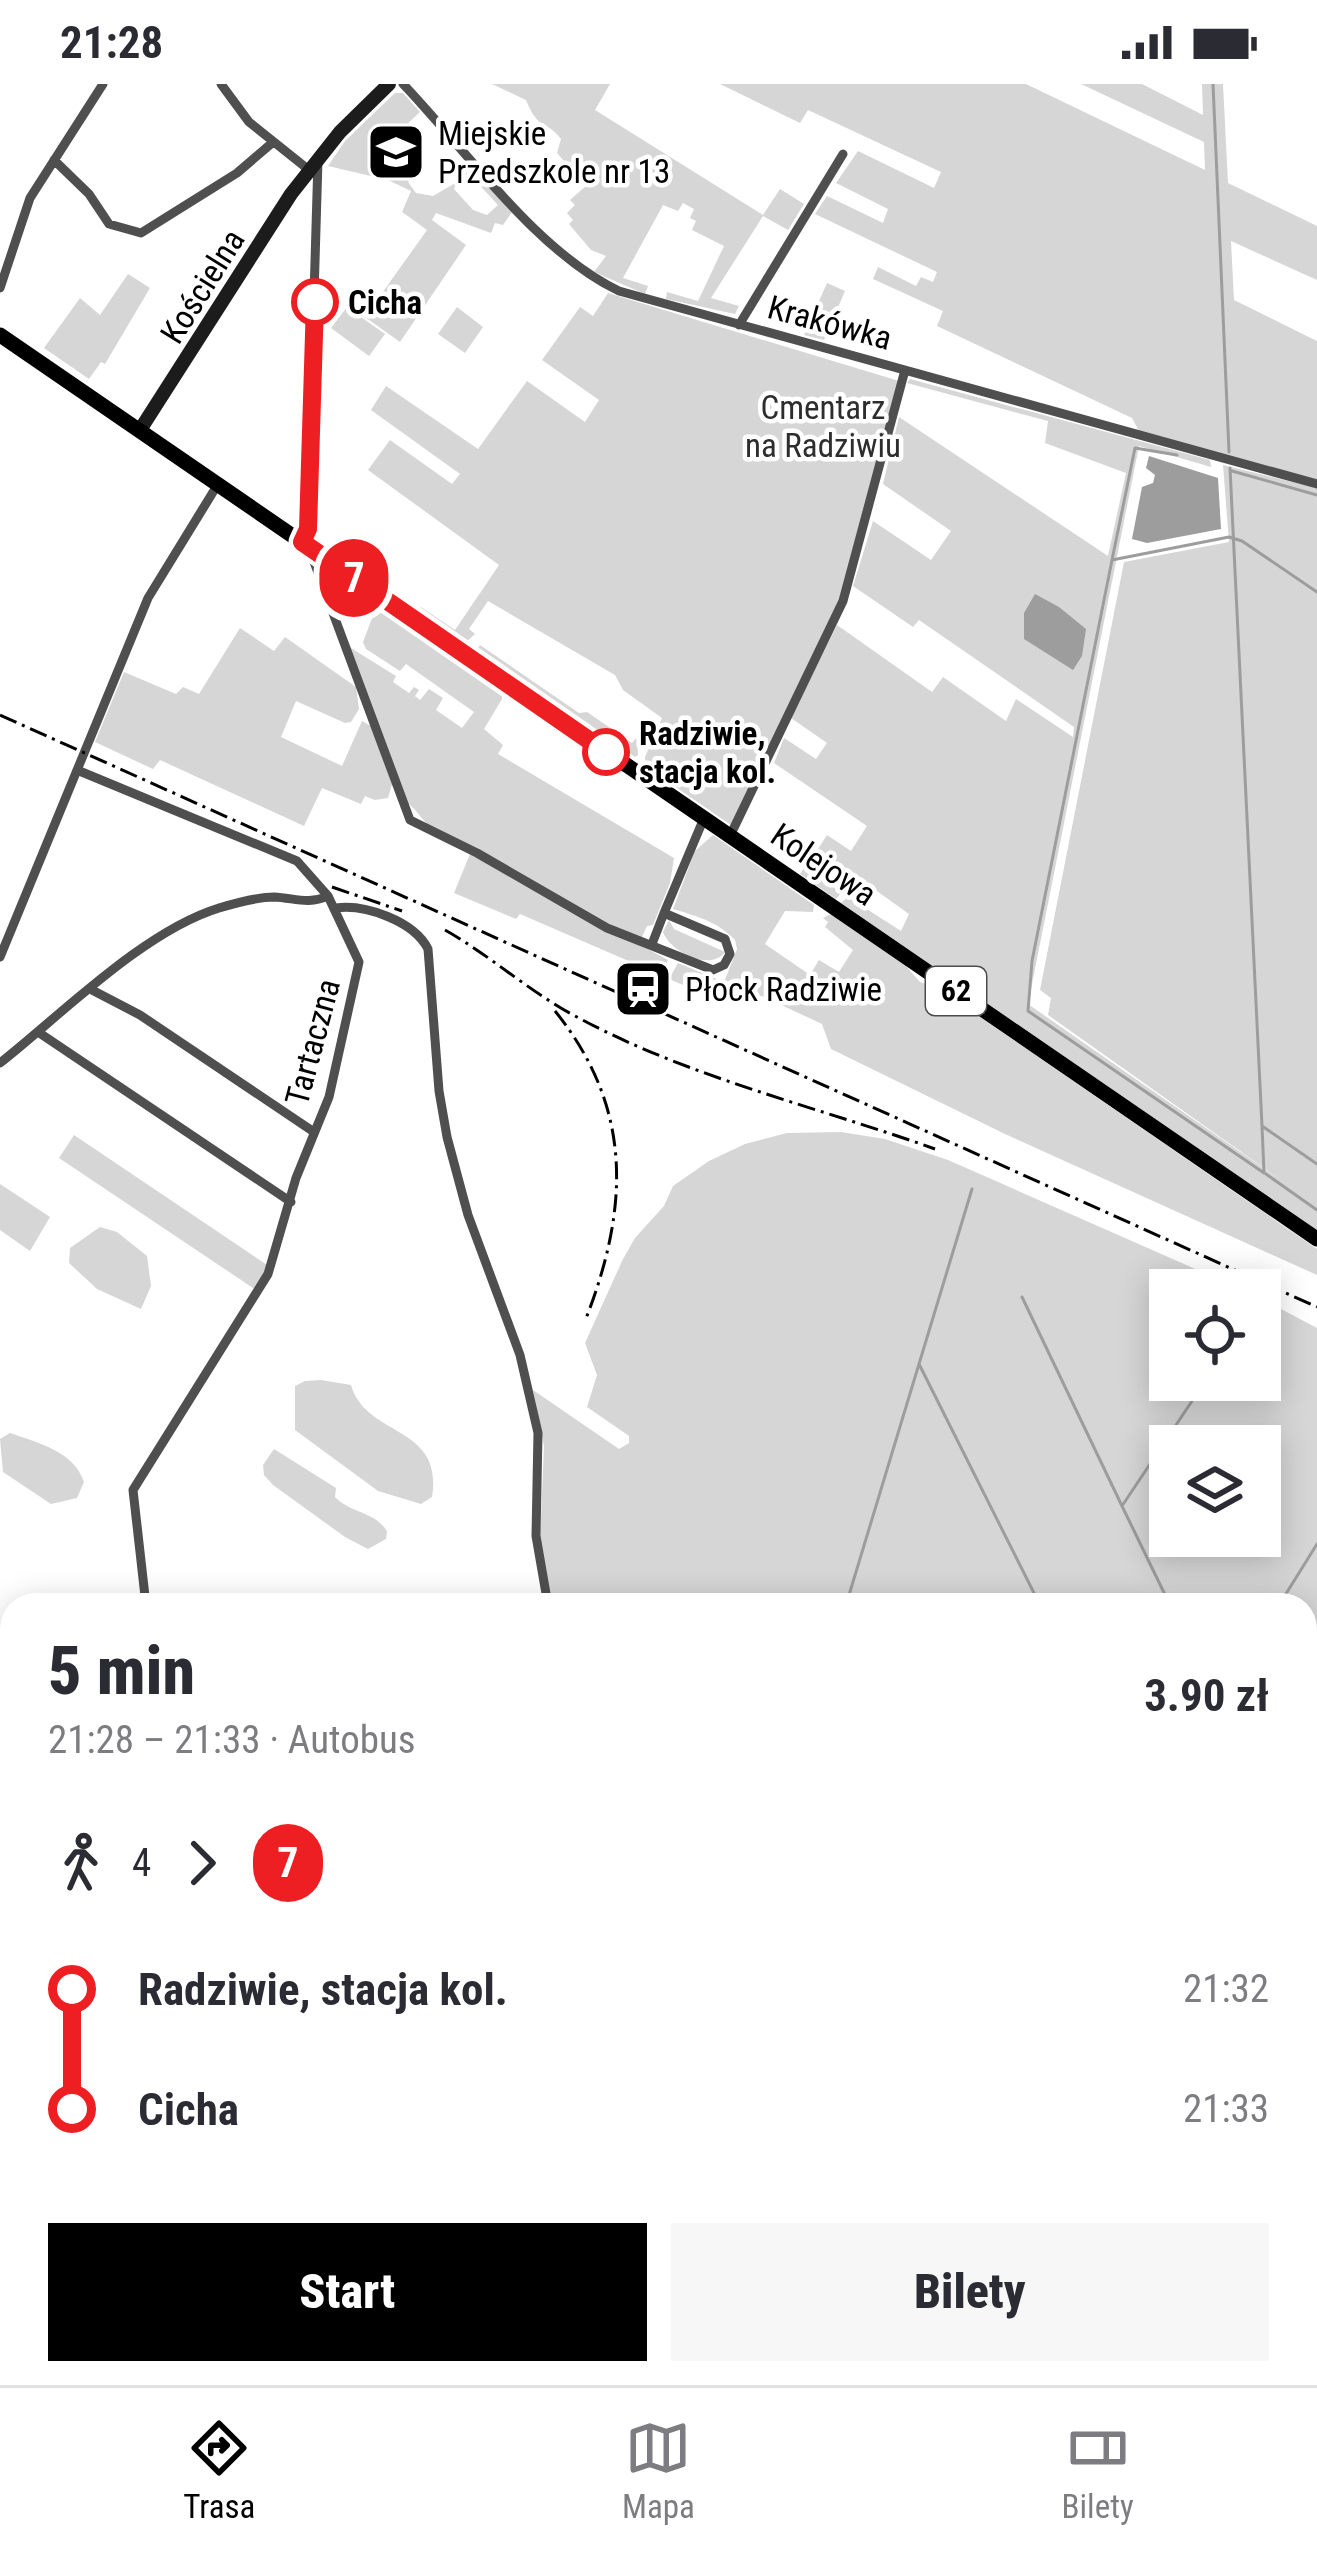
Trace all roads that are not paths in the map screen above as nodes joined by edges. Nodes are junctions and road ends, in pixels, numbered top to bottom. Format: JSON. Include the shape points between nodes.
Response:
{"nodes":[{"id":1,"x":103,"y":84,"type":"edge"},
{"id":2,"x":221,"y":84,"type":"edge"},
{"id":3,"x":389,"y":84,"type":"edge"},
{"id":4,"x":403,"y":84,"type":"edge"},
{"id":5,"x":272,"y":143,"type":"junction"},
{"id":6,"x":843,"y":154,"type":"dead end"},
{"id":7,"x":54,"y":160,"type":"junction"},
{"id":8,"x":309,"y":170,"type":"junction"},
{"id":9,"x":319,"y":190,"type":"junction"},
{"id":10,"x":0,"y":288,"type":"edge"},
{"id":11,"x":739,"y":325,"type":"junction"},
{"id":12,"x":0,"y":335,"type":"edge"},
{"id":13,"x":905,"y":370,"type":"junction"},
{"id":14,"x":140,"y":430,"type":"junction"},
{"id":15,"x":218,"y":484,"type":"junction"},
{"id":16,"x":1317,"y":484,"type":"edge"},
{"id":17,"x":308,"y":547,"type":"junction"},
{"id":18,"x":77,"y":770,"type":"junction"},
{"id":19,"x":704,"y":818,"type":"junction"},
{"id":20,"x":730,"y":836,"type":"junction"},
{"id":21,"x":328,"y":896,"type":"junction"},
{"id":22,"x":336,"y":908,"type":"junction"},
{"id":23,"x":664,"y":913,"type":"junction"},
{"id":24,"x":652,"y":944,"type":"junction"},
{"id":25,"x":0,"y":957,"type":"edge"},
{"id":26,"x":92,"y":990,"type":"junction"},
{"id":27,"x":38,"y":1032,"type":"junction"},
{"id":28,"x":0,"y":1063,"type":"edge"},
{"id":29,"x":314,"y":1132,"type":"junction"},
{"id":30,"x":291,"y":1202,"type":"junction"},
{"id":31,"x":1317,"y":1239,"type":"edge"},
{"id":32,"x":145,"y":1593,"type":"edge"},
{"id":33,"x":546,"y":1593,"type":"edge"}],
"edges":[{"from":1,"to":7,"type":"street"},
{"from":2,"to":5,"type":"street"},
{"from":3,"to":8,"type":"main road","name":"Kościelna"},
{"from":4,"to":11,"type":"street","name":"Krakówka","via":[[574,264],[629,294]]},
{"from":5,"to":7,"type":"street","via":[[141,233],[114,228]]},
{"from":5,"to":8,"type":"street"},
{"from":6,"to":11,"type":"street"},
{"from":7,"to":10,"type":"street","via":[[30,198]]},
{"from":8,"to":9,"type":"street"},
{"from":8,"to":9,"type":"street"},
{"from":8,"to":14,"type":"main road","name":"Kościelna"},
{"from":9,"to":17,"type":"street"},
{"from":11,"to":13,"type":"street","name":"Krakówka"},
{"from":12,"to":14,"type":"main road","name":"Kolejowa","number":"62"},
{"from":13,"to":16,"type":"street","name":"Krakówka"},
{"from":13,"to":20,"type":"street","via":[[843,601]]},
{"from":14,"to":15,"type":"main road","name":"Kolejowa","number":"62"},
{"from":15,"to":17,"type":"main road","name":"Kolejowa","number":"62"},
{"from":15,"to":18,"type":"street","via":[[148,598]]},
{"from":17,"to":19,"type":"main road","name":"Kolejowa","number":"62"},
{"from":17,"to":24,"type":"street","via":[[410,820],[607,928]]},
{"from":18,"to":21,"type":"street","name":"Tartaczna","via":[[287,856]]},
{"from":18,"to":25,"type":"street"},
{"from":19,"to":20,"type":"main road","name":"Kolejowa","number":"62"},
{"from":19,"to":23,"type":"street"},
{"from":20,"to":31,"type":"main road","name":"Kolejowa","number":"62"},
{"from":21,"to":22,"type":"street","name":"Tartaczna"},
{"from":21,"to":26,"type":"street","via":[[268,898],[203,914]]},
{"from":22,"to":29,"type":"street","name":"Tartaczna","via":[[359,969]]},
{"from":22,"to":33,"type":"street","via":[[383,916],[426,944],[447,1137],[538,1433],[536,1536]]},
{"from":23,"to":24,"type":"street"},
{"from":23,"to":24,"type":"street","via":[[721,936],[730,953],[713,970]]},
{"from":26,"to":27,"type":"street"},
{"from":26,"to":29,"type":"street"},
{"from":27,"to":28,"type":"street"},
{"from":27,"to":30,"type":"street"},
{"from":29,"to":30,"type":"street","name":"Tartaczna"},
{"from":30,"to":32,"type":"street","name":"Tartaczna","via":[[259,1292],[133,1490]]}]}
